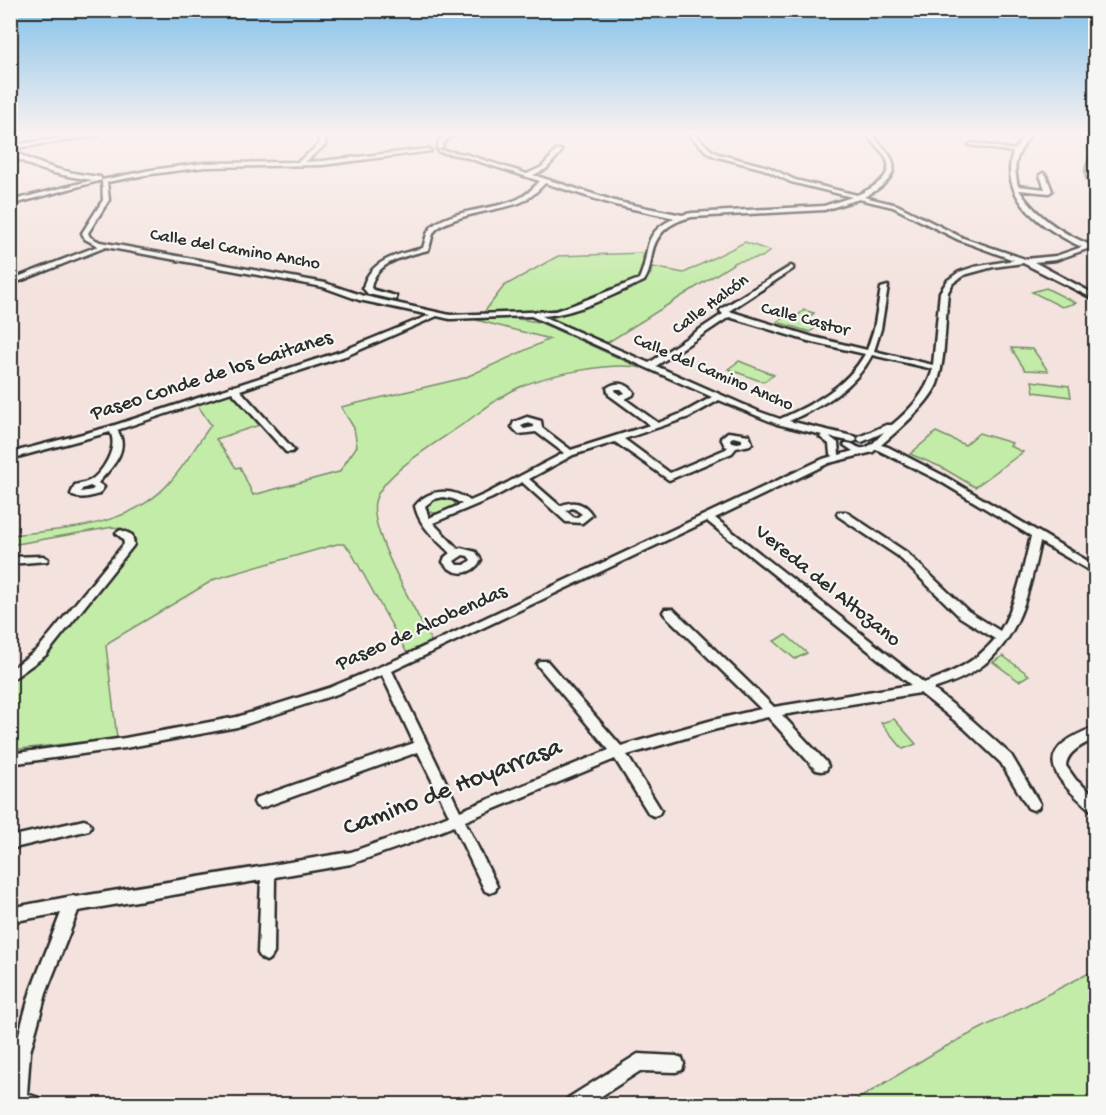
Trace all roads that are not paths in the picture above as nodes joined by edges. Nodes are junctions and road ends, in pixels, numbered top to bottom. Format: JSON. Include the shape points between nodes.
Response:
{"nodes":[{"id":1,"x":75,"y":187,"type":"edge"},
{"id":2,"x":102,"y":187,"type":"edge"},
{"id":3,"x":538,"y":187,"type":"edge"},
{"id":4,"x":560,"y":187,"type":"edge"},
{"id":5,"x":820,"y":187,"type":"edge"},
{"id":6,"x":876,"y":187,"type":"edge"},
{"id":7,"x":1049,"y":187,"type":"edge"},
{"id":8,"x":1016,"y":188,"type":"joint"},
{"id":9,"x":859,"y":196,"type":"junction"},
{"id":10,"x":10,"y":203,"type":"edge"},
{"id":11,"x":677,"y":218,"type":"junction"},
{"id":12,"x":1095,"y":243,"type":"edge"},
{"id":13,"x":104,"y":246,"type":"junction"},
{"id":14,"x":1087,"y":247,"type":"junction"},
{"id":15,"x":1095,"y":250,"type":"edge"},
{"id":16,"x":1027,"y":262,"type":"junction"},
{"id":17,"x":791,"y":268,"type":"dead end"},
{"id":18,"x":10,"y":283,"type":"edge"},
{"id":19,"x":885,"y":288,"type":"dead end"},
{"id":20,"x":1095,"y":298,"type":"edge"},
{"id":21,"x":405,"y":308,"type":"junction"},
{"id":22,"x":432,"y":314,"type":"junction"},
{"id":23,"x":728,"y":314,"type":"junction"},
{"id":24,"x":534,"y":315,"type":"joint"},
{"id":25,"x":547,"y":318,"type":"junction"},
{"id":26,"x":873,"y":353,"type":"junction"},
{"id":27,"x":937,"y":366,"type":"junction"},
{"id":28,"x":650,"y":367,"type":"junction"},
{"id":29,"x":233,"y":388,"type":"junction"},
{"id":30,"x":619,"y":398,"type":"dead end"},
{"id":31,"x":718,"y":398,"type":"junction"},
{"id":32,"x":780,"y":422,"type":"junction"},
{"id":33,"x":900,"y":422,"type":"junction"},
{"id":34,"x":657,"y":426,"type":"junction"},
{"id":35,"x":797,"y":427,"type":"junction"},
{"id":36,"x":112,"y":429,"type":"junction"},
{"id":37,"x":538,"y":429,"type":"dead end"},
{"id":38,"x":824,"y":437,"type":"junction"},
{"id":39,"x":616,"y":438,"type":"junction"},
{"id":40,"x":853,"y":442,"type":"junction"},
{"id":41,"x":733,"y":446,"type":"dead end"},
{"id":42,"x":868,"y":449,"type":"junction"},
{"id":43,"x":289,"y":450,"type":"dead end"},
{"id":44,"x":570,"y":453,"type":"junction"},
{"id":45,"x":10,"y":456,"type":"edge"},
{"id":46,"x":830,"y":458,"type":"junction"},
{"id":47,"x":524,"y":479,"type":"junction"},
{"id":48,"x":93,"y":483,"type":"dead end"},
{"id":49,"x":468,"y":504,"type":"junction"},
{"id":50,"x":561,"y":510,"type":"dead end"},
{"id":51,"x":842,"y":514,"type":"dead end"},
{"id":52,"x":708,"y":517,"type":"junction"},
{"id":53,"x":428,"y":522,"type":"junction"},
{"id":54,"x":121,"y":533,"type":"dead end"},
{"id":55,"x":1036,"y":536,"type":"junction"},
{"id":56,"x":456,"y":553,"type":"dead end"},
{"id":57,"x":43,"y":559,"type":"dead end"},
{"id":58,"x":10,"y":561,"type":"edge"},
{"id":59,"x":1095,"y":570,"type":"edge"},
{"id":60,"x":669,"y":612,"type":"dead end"},
{"id":61,"x":1003,"y":638,"type":"junction"},
{"id":62,"x":543,"y":664,"type":"dead end"},
{"id":63,"x":385,"y":670,"type":"junction"},
{"id":64,"x":10,"y":677,"type":"edge"},
{"id":65,"x":922,"y":688,"type":"junction"},
{"id":66,"x":771,"y":712,"type":"junction"},
{"id":67,"x":1095,"y":732,"type":"edge"},
{"id":68,"x":420,"y":746,"type":"junction"},
{"id":69,"x":618,"y":752,"type":"junction"},
{"id":70,"x":10,"y":759,"type":"edge"},
{"id":71,"x":820,"y":766,"type":"dead end"},
{"id":72,"x":261,"y":802,"type":"dead end"},
{"id":73,"x":1033,"y":804,"type":"dead end"},
{"id":74,"x":1095,"y":806,"type":"edge"},
{"id":75,"x":654,"y":810,"type":"dead end"},
{"id":76,"x":457,"y":817,"type":"junction"},
{"id":77,"x":84,"y":826,"type":"dead end"},
{"id":78,"x":10,"y":843,"type":"edge"},
{"id":79,"x":268,"y":872,"type":"junction"},
{"id":80,"x":490,"y":886,"type":"dead end"},
{"id":81,"x":73,"y":903,"type":"junction"},
{"id":82,"x":10,"y":915,"type":"edge"},
{"id":83,"x":266,"y":953,"type":"dead end"},
{"id":84,"x":676,"y":1064,"type":"dead end"},
{"id":85,"x":18,"y":1104,"type":"edge"},
{"id":86,"x":33,"y":1104,"type":"edge"},
{"id":87,"x":574,"y":1104,"type":"edge"}],
"edges":[{"from":1,"to":10,"type":"street"},
{"from":2,"to":13,"type":"street","via":[[106,200],[86,233],[92,242]]},
{"from":3,"to":21,"type":"street","via":[[517,203],[439,225],[432,230],[426,249],[394,259],[369,276],[367,288],[371,292],[402,302]]},
{"from":4,"to":11,"type":"street"},
{"from":5,"to":9,"type":"street"},
{"from":6,"to":9,"type":"street"},
{"from":7,"to":8,"type":"street","via":[[1050,191]]},
{"from":8,"to":14,"type":"street","via":[[1042,221]]},
{"from":9,"to":11,"type":"street","via":[[817,208]]},
{"from":9,"to":16,"type":"street","via":[[895,206],[946,233]]},
{"from":11,"to":25,"type":"street","via":[[654,238],[642,280]]},
{"from":12,"to":14,"type":"street","name":"Paseo de Alcobendas"},
{"from":13,"to":18,"type":"street"},
{"from":13,"to":21,"type":"street","name":"Calle del Camino Ancho","via":[[325,285]]},
{"from":14,"to":15,"type":"street"},
{"from":14,"to":16,"type":"street","name":"Paseo de Alcobendas","via":[[1062,257]]},
{"from":16,"to":20,"type":"street"},
{"from":16,"to":27,"type":"street","name":"Paseo de Alcobendas","via":[[976,268],[949,281],[944,292]]},
{"from":17,"to":23,"type":"street","name":"Calle Halcón","via":[[724,311]]},
{"from":19,"to":26,"type":"street"},
{"from":21,"to":22,"type":"street","name":"Calle del Camino Ancho"},
{"from":22,"to":24,"type":"street","name":"Paseo Conde de los Gaitanes"},
{"from":22,"to":29,"type":"street","name":"Paseo Conde de los Gaitanes","via":[[345,353]]},
{"from":23,"to":26,"type":"street","name":"Calle Castor"},
{"from":23,"to":28,"type":"street","name":"Calle Halcón"},
{"from":24,"to":25,"type":"street","name":"Calle del Camino Ancho"},
{"from":25,"to":28,"type":"street","name":"Calle del Camino Ancho"},
{"from":26,"to":27,"type":"street","name":"Calle Castor"},
{"from":26,"to":32,"type":"street","via":[[838,392]]},
{"from":27,"to":33,"type":"street","name":"Paseo de Alcobendas","via":[[932,386]]},
{"from":28,"to":31,"type":"street","name":"Calle del Camino Ancho"},
{"from":29,"to":36,"type":"street","name":"Paseo Conde de los Gaitanes"},
{"from":29,"to":43,"type":"street"},
{"from":30,"to":34,"type":"street"},
{"from":31,"to":32,"type":"street","name":"Calle del Camino Ancho"},
{"from":31,"to":34,"type":"street","via":[[686,416]]},
{"from":32,"to":35,"type":"street","name":"Calle del Camino Ancho"},
{"from":33,"to":40,"type":"street","name":"Paseo de Alcobendas"},
{"from":33,"to":42,"type":"street","name":"Paseo de Alcobendas"},
{"from":34,"to":39,"type":"street"},
{"from":35,"to":38,"type":"street","name":"Calle del Camino Ancho"},
{"from":35,"to":40,"type":"street","name":"Calle del Camino Ancho"},
{"from":36,"to":45,"type":"street","name":"Paseo Conde de los Gaitanes"},
{"from":36,"to":48,"type":"street","via":[[119,435],[117,451]]},
{"from":37,"to":44,"type":"street"},
{"from":38,"to":40,"type":"street","name":"Calle del Camino Ancho"},
{"from":38,"to":46,"type":"street","via":[[836,448]]},
{"from":39,"to":41,"type":"street","via":[[669,477]]},
{"from":39,"to":44,"type":"street"},
{"from":40,"to":42,"type":"street"},
{"from":40,"to":42,"type":"street"},
{"from":40,"to":46,"type":"street","name":"Paseo de Alcobendas"},
{"from":42,"to":46,"type":"street","name":"Paseo de Alcobendas"},
{"from":42,"to":55,"type":"street","via":[[919,467]]},
{"from":44,"to":47,"type":"street"},
{"from":46,"to":52,"type":"street","name":"Paseo de Alcobendas"},
{"from":47,"to":49,"type":"street"},
{"from":47,"to":50,"type":"street"},
{"from":49,"to":53,"type":"street"},
{"from":49,"to":53,"type":"street","via":[[450,494],[428,499],[419,510]]},
{"from":51,"to":61,"type":"street","via":[[911,562],[964,614]]},
{"from":52,"to":63,"type":"street","name":"Paseo de Alcobendas"},
{"from":52,"to":65,"type":"street","name":"Vereda del Altozano"},
{"from":53,"to":56,"type":"street"},
{"from":54,"to":64,"type":"street","via":[[128,537],[129,544],[42,652]]},
{"from":55,"to":59,"type":"street"},
{"from":55,"to":61,"type":"street","name":"Camino de Hoyarrasa"},
{"from":57,"to":58,"type":"street"},
{"from":60,"to":66,"type":"street"},
{"from":61,"to":65,"type":"street","name":"Camino de Hoyarrasa","via":[[978,663]]},
{"from":62,"to":69,"type":"street"},
{"from":63,"to":68,"type":"street"},
{"from":63,"to":70,"type":"street","name":"Paseo de Alcobendas","via":[[237,722]]},
{"from":65,"to":66,"type":"street","name":"Camino de Hoyarrasa"},
{"from":65,"to":73,"type":"street","via":[[1006,759]]},
{"from":66,"to":69,"type":"street","name":"Camino de Hoyarrasa"},
{"from":66,"to":71,"type":"street"},
{"from":67,"to":74,"type":"street","via":[[1060,753],[1058,760],[1059,771],[1068,784]]},
{"from":68,"to":72,"type":"street"},
{"from":68,"to":76,"type":"street"},
{"from":69,"to":75,"type":"street"},
{"from":69,"to":76,"type":"street","name":"Camino de Hoyarrasa"},
{"from":76,"to":79,"type":"street","name":"Camino de Hoyarrasa","via":[[351,858]]},
{"from":76,"to":80,"type":"street"},
{"from":77,"to":78,"type":"street"},
{"from":79,"to":81,"type":"street","name":"Camino de Hoyarrasa"},
{"from":79,"to":83,"type":"street"},
{"from":81,"to":82,"type":"street","name":"Camino de Hoyarrasa"},
{"from":81,"to":85,"type":"street","via":[[39,990],[22,1052]]},
{"from":84,"to":87,"type":"street","via":[[638,1062]]},
{"from":85,"to":86,"type":"street"}]}
